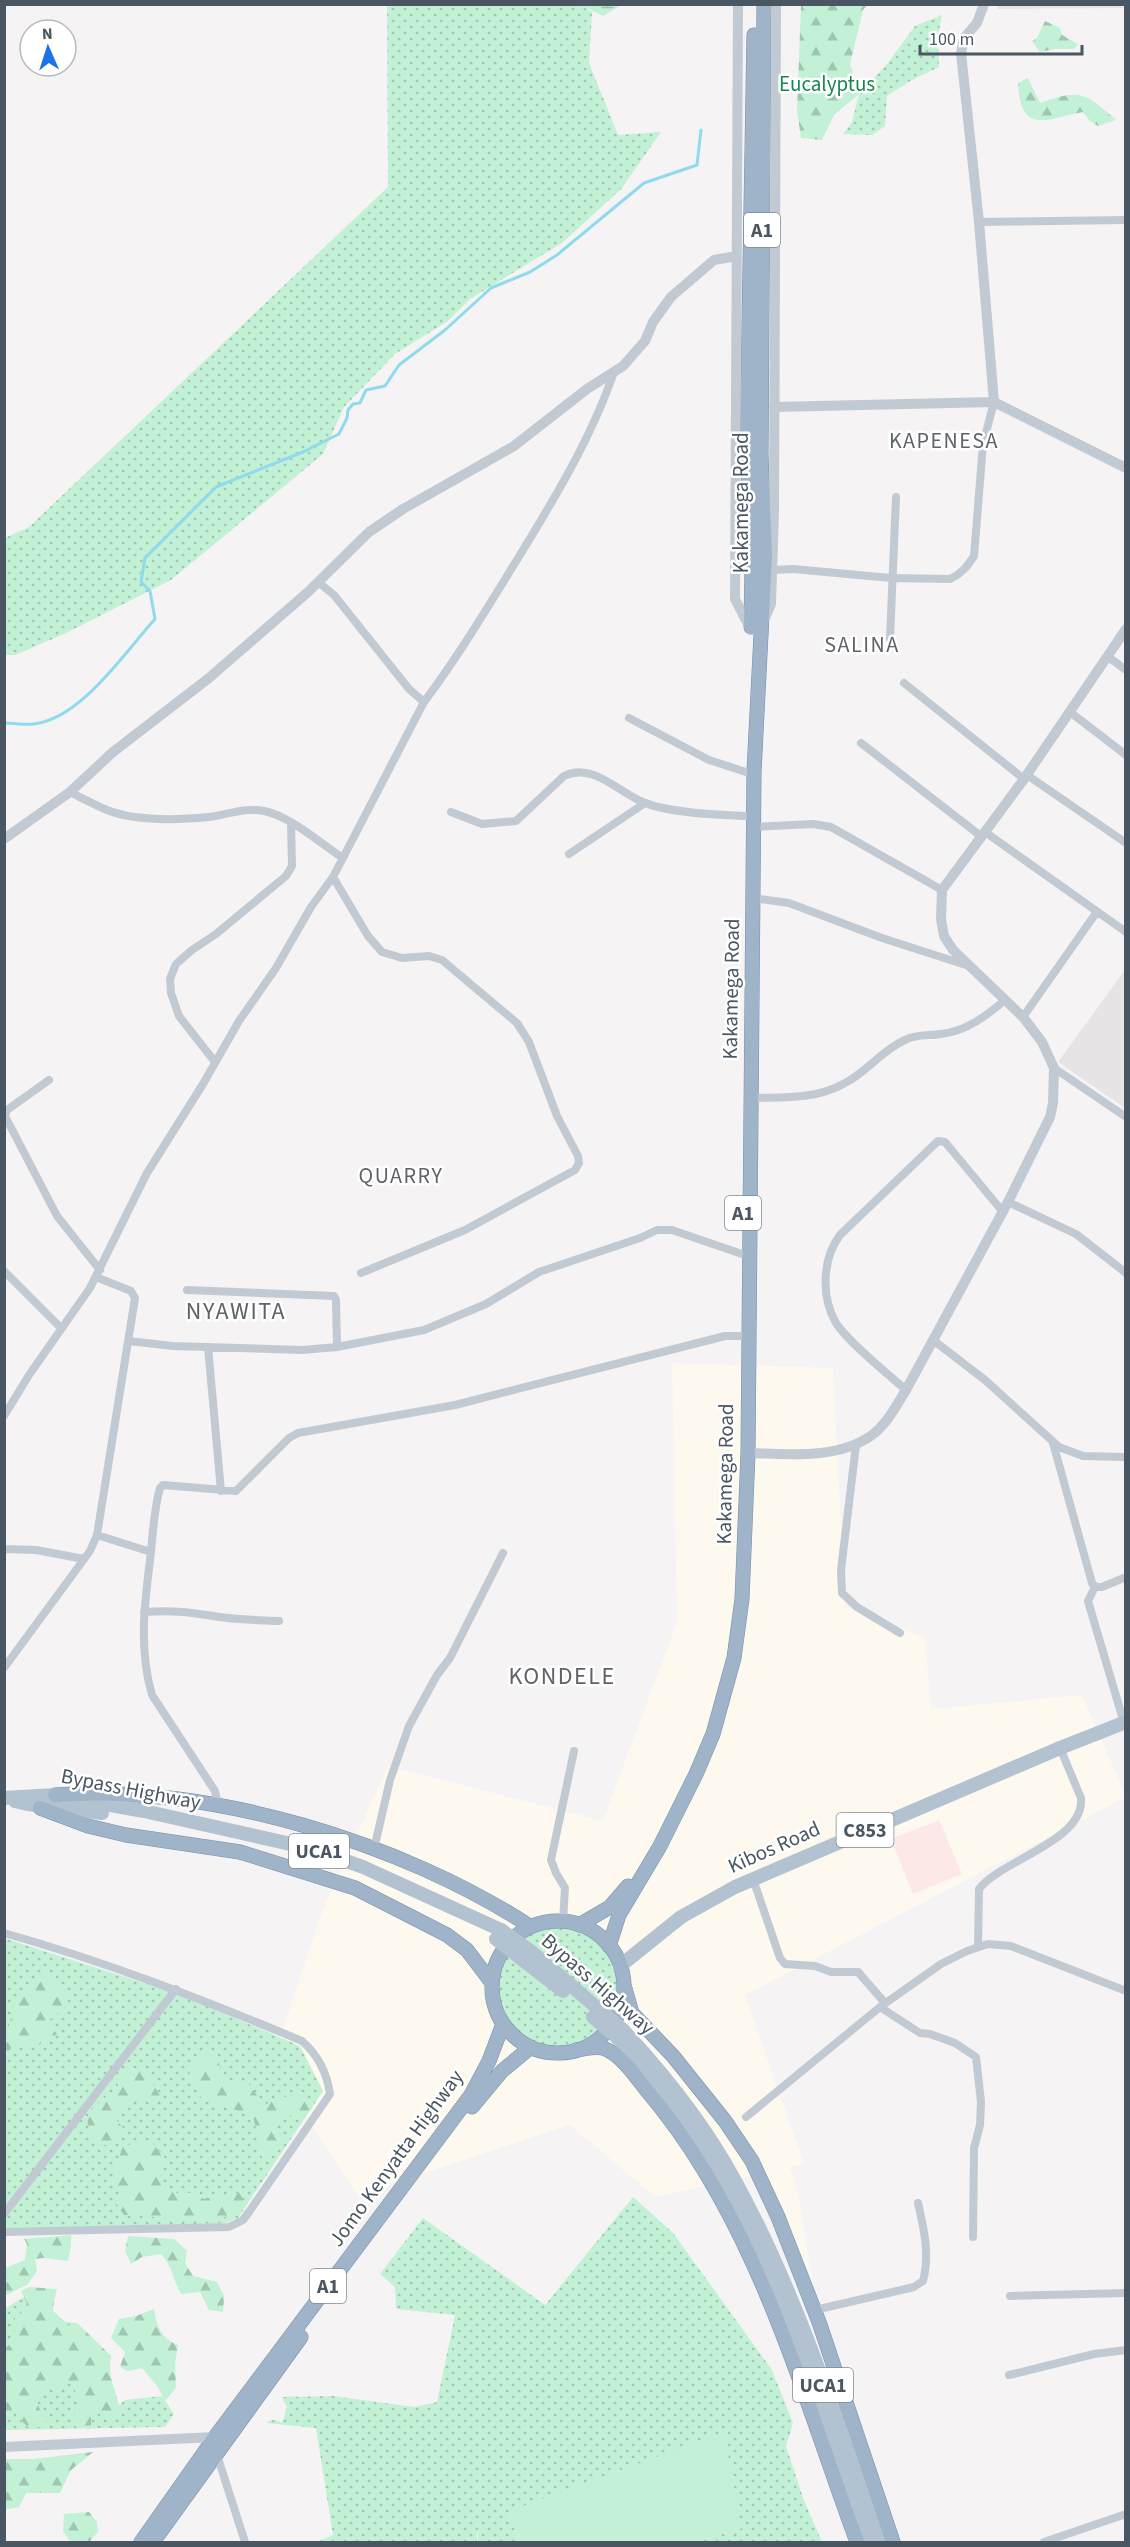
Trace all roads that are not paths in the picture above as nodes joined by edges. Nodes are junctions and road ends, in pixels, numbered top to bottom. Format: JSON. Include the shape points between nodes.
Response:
{"nodes":[{"id":1,"x":738,"y":4,"type":"edge"},
{"id":2,"x":755,"y":4,"type":"edge"},
{"id":3,"x":764,"y":4,"type":"edge"},
{"id":4,"x":776,"y":4,"type":"edge"},
{"id":5,"x":984,"y":4,"type":"edge"},
{"id":6,"x":1125,"y":220,"type":"edge"},
{"id":7,"x":980,"y":222,"type":"junction"},
{"id":8,"x":737,"y":256,"type":"junction"},
{"id":9,"x":614,"y":372,"type":"junction"},
{"id":10,"x":994,"y":402,"type":"junction"},
{"id":11,"x":774,"y":407,"type":"junction"},
{"id":12,"x":754,"y":454,"type":"junction"},
{"id":13,"x":1125,"y":468,"type":"edge"},
{"id":14,"x":896,"y":497,"type":"dead end"},
{"id":15,"x":773,"y":570,"type":"junction"},
{"id":16,"x":891,"y":578,"type":"junction"},
{"id":17,"x":318,"y":582,"type":"junction"},
{"id":18,"x":1125,"y":629,"type":"edge"},
{"id":19,"x":755,"y":631,"type":"junction"},
{"id":20,"x":890,"y":639,"type":"dead end"},
{"id":21,"x":1107,"y":656,"type":"junction"},
{"id":22,"x":1125,"y":670,"type":"edge"},
{"id":23,"x":904,"y":683,"type":"dead end"},
{"id":24,"x":424,"y":702,"type":"junction"},
{"id":25,"x":1070,"y":712,"type":"junction"},
{"id":26,"x":629,"y":718,"type":"dead end"},
{"id":27,"x":861,"y":743,"type":"dead end"},
{"id":28,"x":1125,"y":755,"type":"edge"},
{"id":29,"x":746,"y":772,"type":"junction"},
{"id":30,"x":1026,"y":777,"type":"junction"},
{"id":31,"x":70,"y":792,"type":"junction"},
{"id":32,"x":645,"y":803,"type":"junction"},
{"id":33,"x":451,"y":812,"type":"dead end"},
{"id":34,"x":744,"y":816,"type":"junction"},
{"id":35,"x":291,"y":824,"type":"junction"},
{"id":36,"x":753,"y":827,"type":"junction"},
{"id":37,"x":984,"y":835,"type":"junction"},
{"id":38,"x":4,"y":839,"type":"edge"},
{"id":39,"x":1125,"y":843,"type":"edge"},
{"id":40,"x":569,"y":854,"type":"dead end"},
{"id":41,"x":343,"y":858,"type":"junction"},
{"id":42,"x":333,"y":876,"type":"junction"},
{"id":43,"x":942,"y":890,"type":"junction"},
{"id":44,"x":753,"y":898,"type":"junction"},
{"id":45,"x":1096,"y":913,"type":"junction"},
{"id":46,"x":1125,"y":932,"type":"edge"},
{"id":47,"x":969,"y":966,"type":"junction"},
{"id":48,"x":1005,"y":1000,"type":"junction"},
{"id":49,"x":1023,"y":1017,"type":"junction"},
{"id":50,"x":215,"y":1062,"type":"junction"},
{"id":51,"x":1054,"y":1068,"type":"junction"},
{"id":52,"x":49,"y":1080,"type":"dead end"},
{"id":53,"x":751,"y":1098,"type":"junction"},
{"id":54,"x":1125,"y":1117,"type":"edge"},
{"id":55,"x":1008,"y":1202,"type":"junction"},
{"id":56,"x":1002,"y":1212,"type":"junction"},
{"id":57,"x":742,"y":1254,"type":"junction"},
{"id":58,"x":4,"y":1271,"type":"edge"},
{"id":59,"x":361,"y":1273,"type":"dead end"},
{"id":60,"x":1125,"y":1273,"type":"edge"},
{"id":61,"x":98,"y":1274,"type":"junction"},
{"id":62,"x":187,"y":1290,"type":"dead end"},
{"id":63,"x":61,"y":1328,"type":"junction"},
{"id":64,"x":741,"y":1336,"type":"junction"},
{"id":65,"x":933,"y":1340,"type":"junction"},
{"id":66,"x":128,"y":1341,"type":"junction"},
{"id":67,"x":208,"y":1347,"type":"junction"},
{"id":68,"x":337,"y":1347,"type":"junction"},
{"id":69,"x":906,"y":1390,"type":"junction"},
{"id":70,"x":4,"y":1416,"type":"edge"},
{"id":71,"x":1052,"y":1442,"type":"junction"},
{"id":72,"x":856,"y":1445,"type":"junction"},
{"id":73,"x":748,"y":1453,"type":"junction"},
{"id":74,"x":1125,"y":1457,"type":"edge"},
{"id":75,"x":221,"y":1491,"type":"junction"},
{"id":76,"x":97,"y":1535,"type":"junction"},
{"id":77,"x":4,"y":1549,"type":"edge"},
{"id":78,"x":151,"y":1552,"type":"junction"},
{"id":79,"x":503,"y":1553,"type":"dead end"},
{"id":80,"x":84,"y":1559,"type":"junction"},
{"id":81,"x":1125,"y":1577,"type":"edge"},
{"id":82,"x":1095,"y":1587,"type":"junction"},
{"id":83,"x":144,"y":1612,"type":"junction"},
{"id":84,"x":279,"y":1621,"type":"dead end"},
{"id":85,"x":900,"y":1633,"type":"dead end"},
{"id":86,"x":4,"y":1668,"type":"edge"},
{"id":87,"x":1125,"y":1722,"type":"edge"},
{"id":88,"x":1060,"y":1748,"type":"junction"},
{"id":89,"x":574,"y":1751,"type":"dead end"},
{"id":90,"x":55,"y":1795,"type":"junction"},
{"id":91,"x":4,"y":1798,"type":"edge"},
{"id":92,"x":218,"y":1805,"type":"junction"},
{"id":93,"x":40,"y":1808,"type":"junction"},
{"id":94,"x":124,"y":1812,"type":"junction"},
{"id":95,"x":374,"y":1849,"type":"junction"},
{"id":96,"x":753,"y":1879,"type":"junction"},
{"id":97,"x":563,"y":1921,"type":"junction"},
{"id":98,"x":579,"y":1924,"type":"junction"},
{"id":99,"x":531,"y":1927,"type":"junction"},
{"id":100,"x":4,"y":1933,"type":"edge"},
{"id":101,"x":609,"y":1946,"type":"junction"},
{"id":102,"x":978,"y":1947,"type":"junction"},
{"id":103,"x":620,"y":1966,"type":"junction"},
{"id":104,"x":492,"y":1983,"type":"junction"},
{"id":105,"x":624,"y":1986,"type":"junction"},
{"id":106,"x":176,"y":1989,"type":"junction"},
{"id":107,"x":1125,"y":1991,"type":"edge"},
{"id":108,"x":883,"y":2005,"type":"junction"},
{"id":109,"x":503,"y":2024,"type":"junction"},
{"id":110,"x":531,"y":2047,"type":"junction"},
{"id":111,"x":576,"y":2050,"type":"junction"},
{"id":112,"x":746,"y":2117,"type":"dead end"},
{"id":113,"x":918,"y":2203,"type":"dead end"},
{"id":114,"x":4,"y":2214,"type":"edge"},
{"id":115,"x":755,"y":2231,"type":"junction"},
{"id":116,"x":4,"y":2232,"type":"edge"},
{"id":117,"x":973,"y":2237,"type":"dead end"},
{"id":118,"x":1125,"y":2293,"type":"edge"},
{"id":119,"x":1010,"y":2296,"type":"dead end"},
{"id":120,"x":815,"y":2310,"type":"junction"},
{"id":121,"x":1125,"y":2350,"type":"edge"},
{"id":122,"x":1009,"y":2374,"type":"dead end"},
{"id":123,"x":215,"y":2438,"type":"junction"},
{"id":124,"x":4,"y":2447,"type":"edge"},
{"id":125,"x":217,"y":2455,"type":"junction"},
{"id":126,"x":1125,"y":2514,"type":"edge"},
{"id":127,"x":141,"y":2542,"type":"edge"},
{"id":128,"x":153,"y":2542,"type":"edge"},
{"id":129,"x":245,"y":2542,"type":"edge"},
{"id":130,"x":857,"y":2542,"type":"edge"},
{"id":131,"x":868,"y":2542,"type":"edge"},
{"id":132,"x":881,"y":2542,"type":"edge"},
{"id":133,"x":893,"y":2542,"type":"edge"},
{"id":134,"x":1044,"y":2542,"type":"edge"}],
"edges":[{"from":1,"to":8,"type":"street"},
{"from":2,"to":12,"type":"highway","name":"Kakamega Road","number":"A1"},
{"from":3,"to":12,"type":"highway","name":"Kakamega Road","number":"A1"},
{"from":4,"to":11,"type":"street"},
{"from":5,"to":7,"type":"street","via":[[977,23],[964,39],[961,53]]},
{"from":6,"to":7,"type":"street"},
{"from":7,"to":10,"type":"street"},
{"from":8,"to":9,"type":"street","via":[[714,260],[671,297],[645,341]]},
{"from":8,"to":19,"type":"street","via":[[735,598]]},
{"from":9,"to":17,"type":"street","via":[[514,446],[369,532]]},
{"from":9,"to":24,"type":"street","via":[[578,454],[537,527]]},
{"from":10,"to":11,"type":"street"},
{"from":10,"to":13,"type":"street"},
{"from":10,"to":16,"type":"street","via":[[983,444],[974,556],[968,567],[950,579]]},
{"from":11,"to":15,"type":"street"},
{"from":12,"to":19,"type":"highway","name":"Kakamega Road","number":"A1"},
{"from":14,"to":16,"type":"street"},
{"from":15,"to":16,"type":"street"},
{"from":15,"to":19,"type":"street","via":[[771,604]]},
{"from":16,"to":20,"type":"street"},
{"from":17,"to":24,"type":"street","via":[[334,595],[409,689]]},
{"from":17,"to":31,"type":"street"},
{"from":18,"to":21,"type":"street"},
{"from":19,"to":29,"type":"highway","name":"Kakamega Road","number":"A1"},
{"from":19,"to":36,"type":"highway","name":"Kakamega Road","number":"A1"},
{"from":21,"to":22,"type":"street"},
{"from":21,"to":25,"type":"street"},
{"from":23,"to":30,"type":"street"},
{"from":24,"to":41,"type":"street"},
{"from":25,"to":28,"type":"street"},
{"from":25,"to":30,"type":"street"},
{"from":26,"to":29,"type":"street","via":[[709,760]]},
{"from":27,"to":37,"type":"street"},
{"from":29,"to":34,"type":"highway","name":"Kakamega Road","number":"A1"},
{"from":30,"to":37,"type":"street"},
{"from":30,"to":39,"type":"street"},
{"from":31,"to":35,"type":"street","via":[[124,814],[184,818],[254,810],[277,815]]},
{"from":31,"to":38,"type":"street"},
{"from":32,"to":33,"type":"street","via":[[597,776],[574,771],[516,821],[482,824]]},
{"from":32,"to":34,"type":"street"},
{"from":32,"to":40,"type":"street"},
{"from":34,"to":57,"type":"highway","name":"Kakamega Road","number":"A1"},
{"from":35,"to":41,"type":"street"},
{"from":35,"to":50,"type":"street","via":[[292,866],[286,876],[176,964],[171,979],[179,1016]]},
{"from":36,"to":43,"type":"street","via":[[831,827]]},
{"from":36,"to":44,"type":"highway","name":"Kakamega Road","number":"A1"},
{"from":37,"to":43,"type":"street"},
{"from":37,"to":45,"type":"street"},
{"from":41,"to":42,"type":"street"},
{"from":42,"to":50,"type":"street"},
{"from":42,"to":59,"type":"street","via":[[368,936],[382,952],[402,958],[429,956],[442,960],[517,1023],[529,1042],[579,1163],[575,1170],[465,1230]]},
{"from":43,"to":47,"type":"street","via":[[944,936]]},
{"from":44,"to":47,"type":"street","via":[[789,903]]},
{"from":44,"to":53,"type":"highway","name":"Kakamega Road","number":"A1"},
{"from":45,"to":46,"type":"street"},
{"from":45,"to":49,"type":"street"},
{"from":47,"to":48,"type":"street"},
{"from":48,"to":49,"type":"street"},
{"from":48,"to":53,"type":"street","via":[[963,1029],[905,1040],[846,1083],[815,1096]]},
{"from":49,"to":51,"type":"street","via":[[1042,1042]]},
{"from":50,"to":61,"type":"street","via":[[136,1194]]},
{"from":51,"to":54,"type":"street"},
{"from":51,"to":55,"type":"street","via":[[1050,1118]]},
{"from":52,"to":61,"type":"street","via":[[7,1110],[5,1116],[57,1216]]},
{"from":53,"to":73,"type":"highway","name":"Kakamega Road","number":"A1"},
{"from":55,"to":56,"type":"street"},
{"from":55,"to":60,"type":"street","via":[[1076,1234]]},
{"from":56,"to":65,"type":"street"},
{"from":56,"to":69,"type":"street","via":[[945,1142],[938,1141],[840,1235],[831,1249],[826,1281],[836,1322]]},
{"from":57,"to":64,"type":"highway","name":"Kakamega Road","number":"A1"},
{"from":57,"to":68,"type":"street","via":[[672,1230],[657,1230],[539,1272],[490,1302],[440,1324]]},
{"from":58,"to":63,"type":"street"},
{"from":61,"to":63,"type":"street"},
{"from":61,"to":66,"type":"street","via":[[133,1292]]},
{"from":62,"to":68,"type":"street","via":[[334,1296]]},
{"from":63,"to":70,"type":"street"},
{"from":64,"to":75,"type":"street","via":[[725,1336],[455,1405],[297,1433],[236,1491]]},
{"from":64,"to":98,"type":"highway","name":"Kakamega Road","number":"A1","via":[[738,1575],[729,1659],[707,1733],[642,1868],[610,1908]]},
{"from":65,"to":69,"type":"street"},
{"from":65,"to":71,"type":"street","via":[[985,1380]]},
{"from":66,"to":67,"type":"street"},
{"from":66,"to":76,"type":"street"},
{"from":67,"to":68,"type":"street"},
{"from":67,"to":75,"type":"street"},
{"from":69,"to":72,"type":"street","via":[[886,1420]]},
{"from":71,"to":74,"type":"street","via":[[1083,1456]]},
{"from":71,"to":82,"type":"street"},
{"from":72,"to":73,"type":"street","via":[[828,1452]]},
{"from":72,"to":85,"type":"street","via":[[841,1570],[842,1593]]},
{"from":73,"to":101,"type":"highway","name":"Kakamega Road","number":"A1","via":[[742,1599],[734,1658],[713,1734],[660,1846],[620,1915]]},
{"from":75,"to":78,"type":"street","via":[[163,1485]]},
{"from":76,"to":78,"type":"street"},
{"from":76,"to":80,"type":"street"},
{"from":77,"to":80,"type":"street"},
{"from":78,"to":83,"type":"street"},
{"from":79,"to":95,"type":"street","via":[[450,1658],[409,1726],[390,1780]]},
{"from":80,"to":86,"type":"street"},
{"from":81,"to":82,"type":"street"},
{"from":82,"to":87,"type":"street","via":[[1088,1601]]},
{"from":83,"to":84,"type":"street","via":[[193,1611],[214,1617]]},
{"from":83,"to":92,"type":"street","via":[[142,1637],[152,1695],[215,1791]]},
{"from":87,"to":88,"type":"main road","name":"Kibos Road","number":"C853"},
{"from":88,"to":96,"type":"main road","name":"Kibos Road","number":"C853"},
{"from":88,"to":102,"type":"street","via":[[1081,1804],[1064,1833],[979,1889]]},
{"from":89,"to":97,"type":"street","via":[[551,1860],[565,1888]]},
{"from":90,"to":91,"type":"main road","name":"Bypass Highway","number":"UCA1"},
{"from":90,"to":92,"type":"highway","via":[[133,1793]]},
{"from":90,"to":94,"type":"main road","name":"Bypass Highway","number":"UCA1"},
{"from":91,"to":93,"type":"main road","name":"Bypass Highway","number":"UCA1"},
{"from":92,"to":95,"type":"highway"},
{"from":93,"to":94,"type":"main road","name":"Bypass Highway","number":"UCA1"},
{"from":93,"to":104,"type":"highway","via":[[87,1826],[126,1835],[240,1852],[355,1888],[447,1935],[467,1950]]},
{"from":94,"to":115,"type":"main road","name":"Bypass Highway","number":"UCA1","bridge":true,"via":[[275,1845],[359,1872],[453,1914],[496,1939],[624,2044],[692,2134]]},
{"from":95,"to":99,"type":"highway","via":[[456,1885]]},
{"from":96,"to":103,"type":"main road","name":"Kibos Road","number":"C853","via":[[681,1917]]},
{"from":96,"to":108,"type":"street","via":[[785,1964],[858,1972]]},
{"from":97,"to":98,"type":"highway"},
{"from":97,"to":99,"type":"highway"},
{"from":98,"to":101,"type":"highway"},
{"from":99,"to":104,"type":"highway","via":[[500,1955]]},
{"from":100,"to":106,"type":"street"},
{"from":101,"to":103,"type":"highway"},
{"from":102,"to":107,"type":"street","via":[[1011,1946]]},
{"from":102,"to":108,"type":"street","via":[[941,1964]]},
{"from":103,"to":105,"type":"highway"},
{"from":104,"to":109,"type":"highway","via":[[496,2011]]},
{"from":105,"to":111,"type":"highway","via":[[611,2026]]},
{"from":105,"to":120,"type":"highway","via":[[632,2013],[681,2065],[752,2161]]},
{"from":106,"to":114,"type":"street"},
{"from":106,"to":116,"type":"street","via":[[302,2041],[314,2051],[328,2083],[330,2094],[249,2212],[229,2227]]},
{"from":108,"to":112,"type":"street"},
{"from":108,"to":117,"type":"street","via":[[920,2033],[955,2043],[976,2057],[981,2102],[974,2148]]},
{"from":109,"to":110,"type":"highway"},
{"from":109,"to":123,"type":"highway","name":"Jomo Kenyatta Highway","number":"A1","via":[[471,2095]]},
{"from":110,"to":111,"type":"highway"},
{"from":110,"to":125,"type":"highway","name":"Jomo Kenyatta Highway","number":"A1","via":[[502,2071],[477,2100]]},
{"from":111,"to":130,"type":"highway","via":[[601,2048],[623,2063],[681,2134],[720,2195],[789,2352]]},
{"from":113,"to":120,"type":"street","via":[[925,2235],[923,2281],[914,2287]]},
{"from":115,"to":131,"type":"main road","name":"Bypass Highway","number":"UCA1"},
{"from":115,"to":132,"type":"main road","name":"Bypass Highway","number":"UCA1","via":[[799,2318]]},
{"from":118,"to":119,"type":"street"},
{"from":120,"to":133,"type":"highway"},
{"from":121,"to":122,"type":"street"},
{"from":123,"to":124,"type":"street"},
{"from":123,"to":127,"type":"highway","name":"Jomo Kenyatta Highway","number":"A1"},
{"from":125,"to":128,"type":"highway","name":"Jomo Kenyatta Highway","number":"A1"},
{"from":125,"to":129,"type":"street"},
{"from":126,"to":134,"type":"street"}]}
